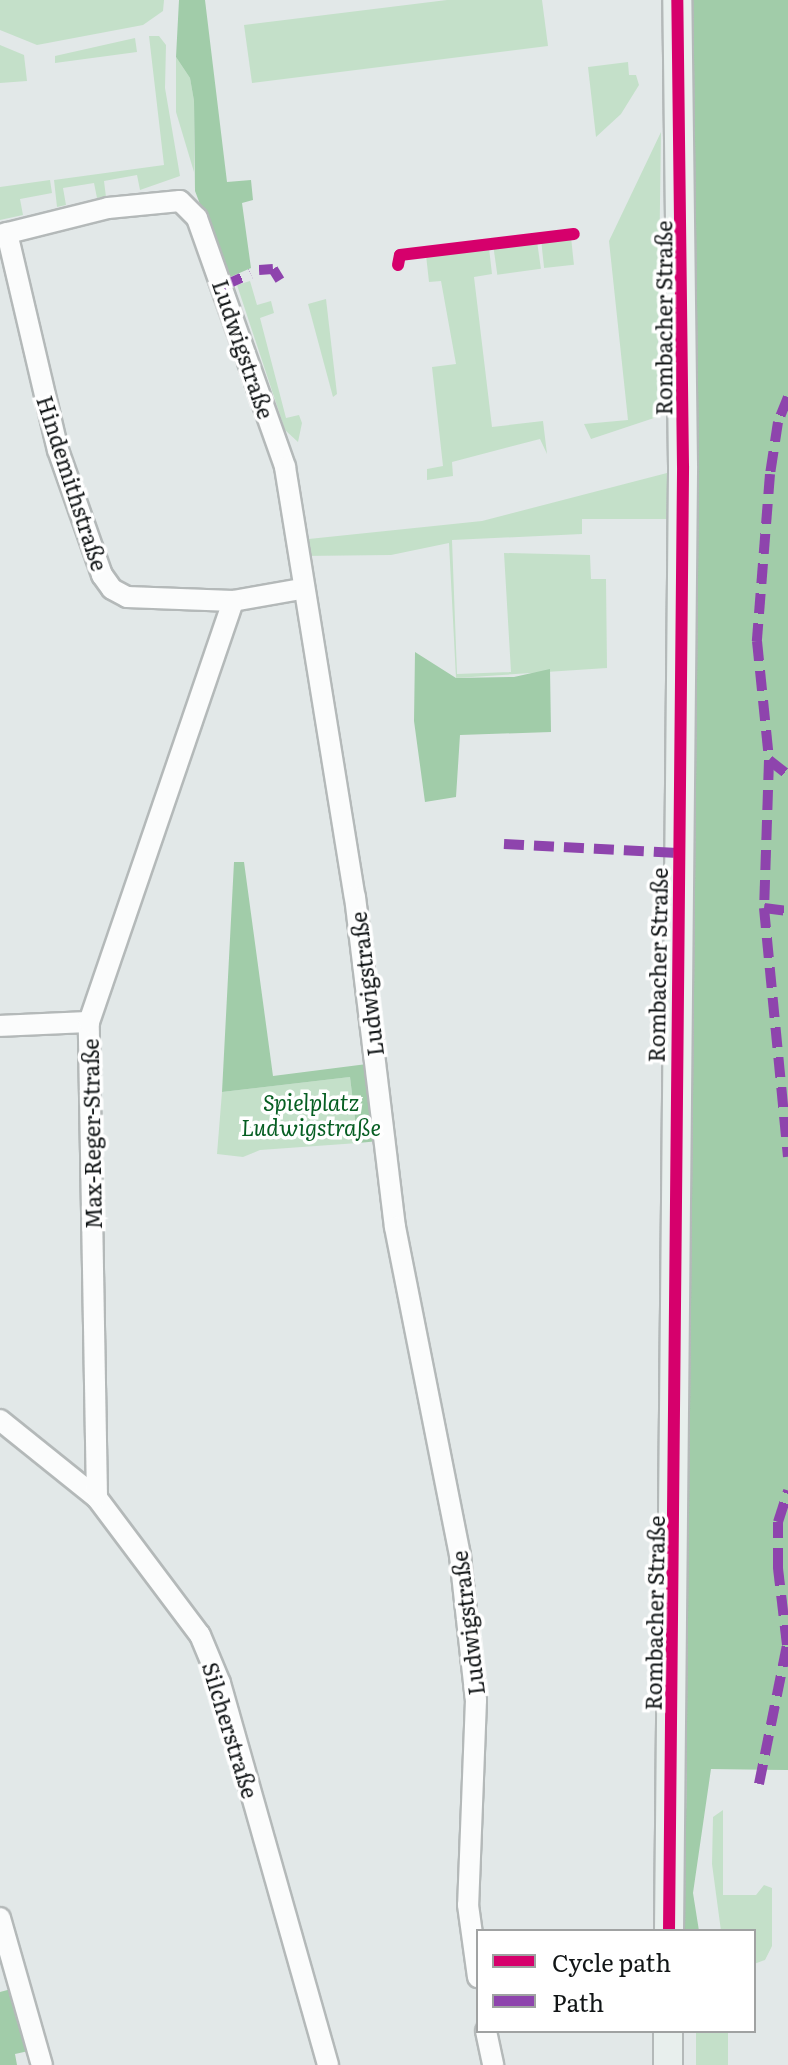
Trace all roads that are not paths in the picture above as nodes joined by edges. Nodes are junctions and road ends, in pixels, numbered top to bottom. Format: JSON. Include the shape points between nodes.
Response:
{"nodes":[{"id":1,"x":677,"y":0,"type":"edge"},
{"id":2,"x":4,"y":234,"type":"edge"},
{"id":3,"x":301,"y":589,"type":"junction"},
{"id":4,"x":233,"y":601,"type":"junction"},
{"id":5,"x":89,"y":1022,"type":"junction"},
{"id":6,"x":0,"y":1026,"type":"edge"},
{"id":7,"x":0,"y":1420,"type":"edge"},
{"id":8,"x":97,"y":1498,"type":"junction"},
{"id":9,"x":0,"y":1918,"type":"edge"},
{"id":10,"x":669,"y":1929,"type":"edge"},
{"id":11,"x":476,"y":1963,"type":"edge"},
{"id":12,"x":486,"y":2033,"type":"edge"},
{"id":13,"x":668,"y":2033,"type":"edge"},
{"id":14,"x":42,"y":2065,"type":"edge"},
{"id":15,"x":328,"y":2065,"type":"edge"},
{"id":16,"x":493,"y":2065,"type":"edge"},
{"id":17,"x":668,"y":2065,"type":"edge"}],
"edges":[{"from":1,"to":10,"type":"main road","name":"Rombacher Straße","via":[[683,466]]},
{"from":2,"to":3,"type":"street","name":"Ludwigstraße","via":[[108,208],[180,201],[197,218],[285,467]]},
{"from":2,"to":4,"type":"street","name":"Hindemithstraße","via":[[45,405],[102,575],[127,597]]},
{"from":3,"to":4,"type":"street","name":"Hindemithstraße"},
{"from":3,"to":11,"type":"street","name":"Ludwigstraße","via":[[355,897],[395,1227],[460,1556],[476,1700],[468,1905]]},
{"from":4,"to":5,"type":"street","name":"Max-Reger-Straße"},
{"from":5,"to":6,"type":"street"},
{"from":5,"to":8,"type":"street","name":"Max-Reger-Straße"},
{"from":7,"to":8,"type":"street","name":"Silcherstraße"},
{"from":8,"to":15,"type":"street","name":"Silcherstraße","via":[[200,1635],[220,1683]]},
{"from":9,"to":14,"type":"street"},
{"from":12,"to":16,"type":"street"},
{"from":13,"to":17,"type":"main road"}]}
